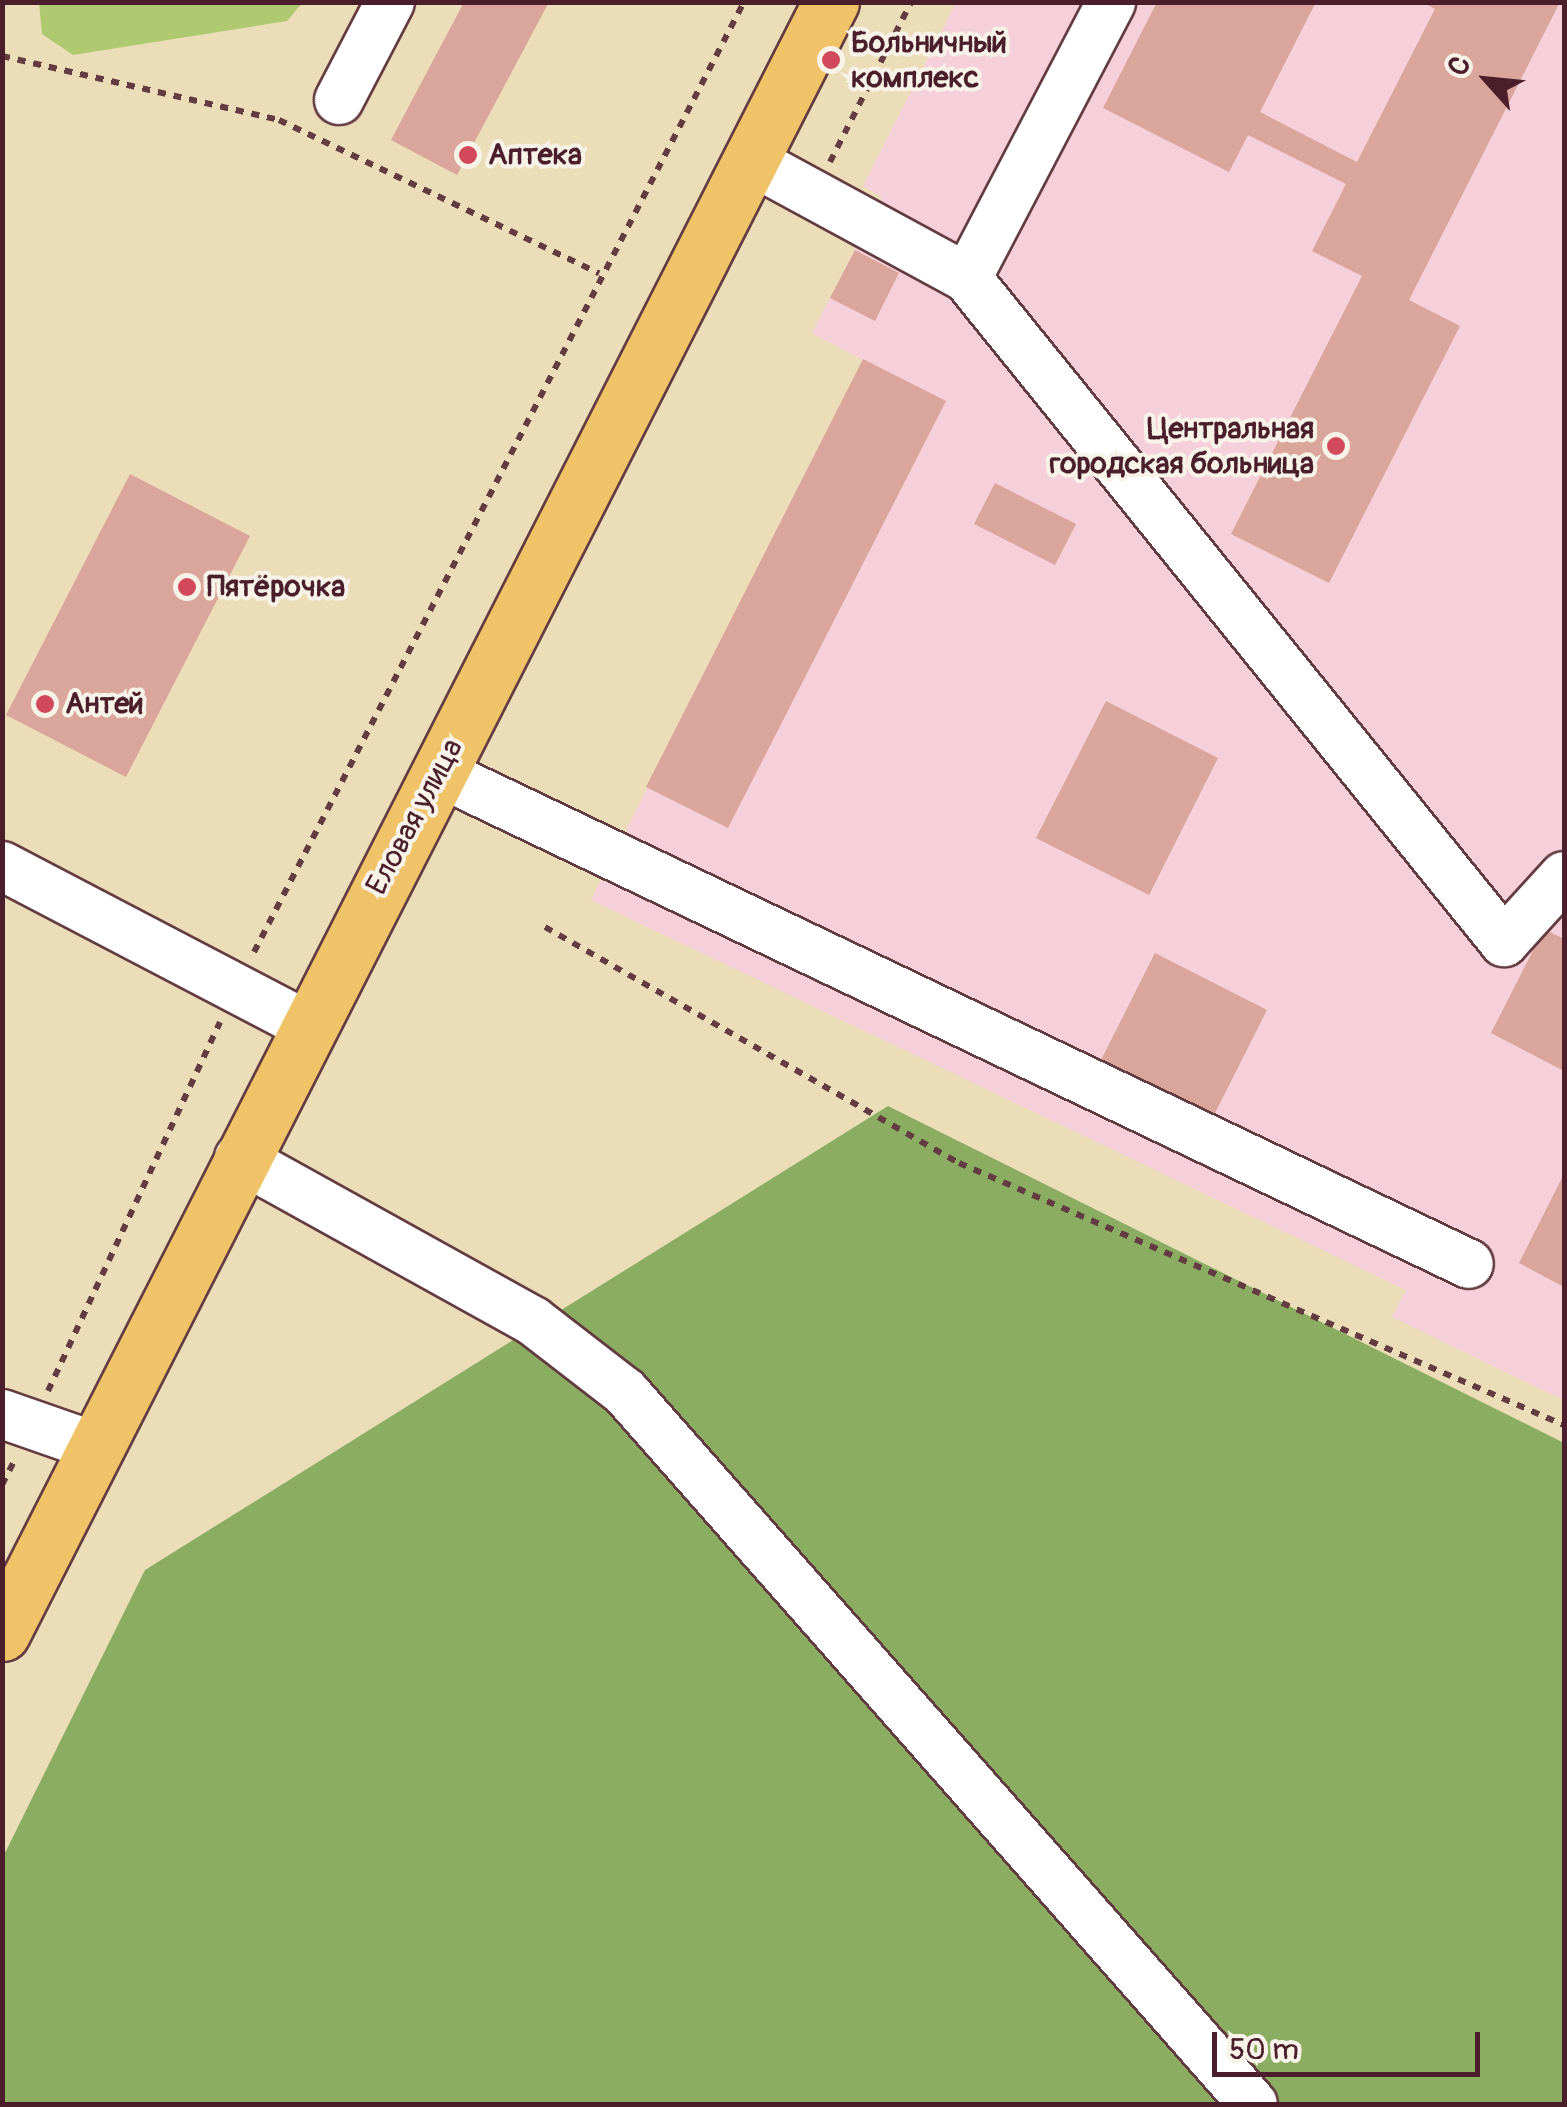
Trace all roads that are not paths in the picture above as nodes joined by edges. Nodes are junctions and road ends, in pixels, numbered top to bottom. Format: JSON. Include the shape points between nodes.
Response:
{"nodes":[{"id":1,"x":390,"y":2,"type":"edge"},
{"id":2,"x":831,"y":2,"type":"edge"},
{"id":3,"x":1111,"y":2,"type":"edge"},
{"id":4,"x":339,"y":100,"type":"dead end"},
{"id":5,"x":750,"y":160,"type":"junction"},
{"id":6,"x":967,"y":278,"type":"junction"},
{"id":7,"x":438,"y":772,"type":"junction"},
{"id":8,"x":2,"y":866,"type":"edge"},
{"id":9,"x":1564,"y":876,"type":"edge"},
{"id":10,"x":306,"y":1026,"type":"junction"},
{"id":11,"x":239,"y":1158,"type":"junction"},
{"id":12,"x":1469,"y":1264,"type":"dead end"},
{"id":13,"x":17,"y":1419,"type":"edge"},
{"id":14,"x":97,"y":1447,"type":"junction"},
{"id":15,"x":2,"y":1633,"type":"edge"},
{"id":16,"x":1253,"y":2104,"type":"edge"}],
"edges":[{"from":1,"to":4,"type":"street"},
{"from":2,"to":5,"type":"main road","name":"Еловая улица"},
{"from":3,"to":6,"type":"street"},
{"from":5,"to":6,"type":"street"},
{"from":5,"to":7,"type":"main road","name":"Еловая улица"},
{"from":6,"to":9,"type":"street","via":[[1504,942]]},
{"from":7,"to":10,"type":"main road","name":"Еловая улица"},
{"from":7,"to":12,"type":"street"},
{"from":8,"to":10,"type":"street"},
{"from":10,"to":11,"type":"main road","name":"Еловая улица"},
{"from":11,"to":14,"type":"main road","name":"Еловая улица"},
{"from":11,"to":16,"type":"street","via":[[533,1321],[625,1392]]},
{"from":13,"to":14,"type":"street"},
{"from":14,"to":15,"type":"main road","name":"Еловая улица"}]}
